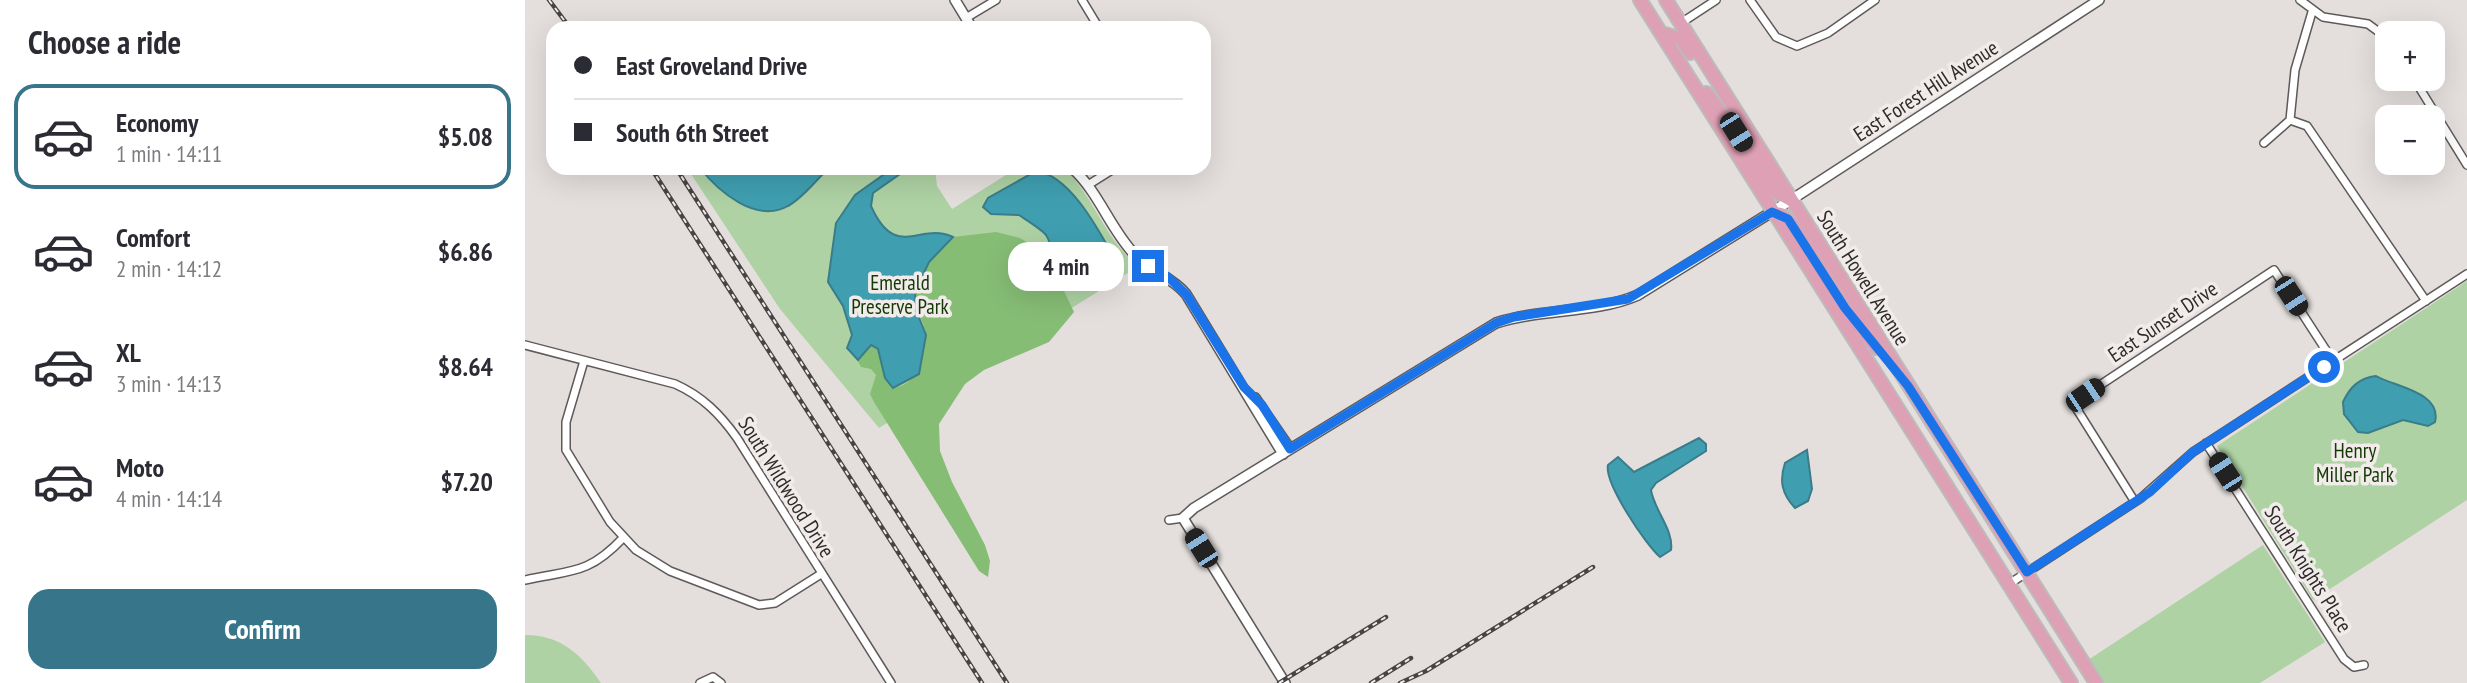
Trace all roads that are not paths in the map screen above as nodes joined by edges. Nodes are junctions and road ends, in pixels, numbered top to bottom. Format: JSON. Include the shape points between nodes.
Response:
{"nodes":[{"id":1,"x":955,"y":0,"type":"edge"},
{"id":2,"x":996,"y":0,"type":"edge"},
{"id":3,"x":1082,"y":0,"type":"edge"},
{"id":4,"x":1640,"y":0,"type":"edge"},
{"id":5,"x":1649,"y":0,"type":"edge"},
{"id":6,"x":1666,"y":0,"type":"edge"},
{"id":7,"x":1716,"y":0,"type":"edge"},
{"id":8,"x":1750,"y":0,"type":"edge"},
{"id":9,"x":1875,"y":0,"type":"edge"},
{"id":10,"x":2099,"y":0,"type":"edge"},
{"id":11,"x":2300,"y":0,"type":"edge"},
{"id":12,"x":2312,"y":12,"type":"junction"},
{"id":13,"x":966,"y":18,"type":"junction"},
{"id":14,"x":968,"y":21,"type":"edge"},
{"id":15,"x":1095,"y":21,"type":"edge"},
{"id":16,"x":1681,"y":23,"type":"junction"},
{"id":17,"x":2375,"y":29,"type":"edge"},
{"id":18,"x":1661,"y":33,"type":"junction"},
{"id":19,"x":1678,"y":61,"type":"junction"},
{"id":20,"x":2421,"y":91,"type":"edge"},
{"id":21,"x":1737,"y":115,"type":"junction"},
{"id":22,"x":2290,"y":120,"type":"junction"},
{"id":23,"x":2264,"y":143,"type":"dead end"},
{"id":24,"x":2467,"y":165,"type":"edge"},
{"id":25,"x":1079,"y":175,"type":"edge"},
{"id":26,"x":1104,"y":175,"type":"edge"},
{"id":27,"x":1088,"y":185,"type":"junction"},
{"id":28,"x":1791,"y":200,"type":"junction"},
{"id":29,"x":1772,"y":212,"type":"junction"},
{"id":30,"x":2467,"y":274,"type":"edge"},
{"id":31,"x":2426,"y":300,"type":"junction"},
{"id":32,"x":525,"y":345,"type":"edge"},
{"id":33,"x":583,"y":361,"type":"junction"},
{"id":34,"x":2333,"y":361,"type":"junction"},
{"id":35,"x":1908,"y":386,"type":"junction"},
{"id":36,"x":2206,"y":443,"type":"junction"},
{"id":37,"x":1287,"y":452,"type":"junction"},
{"id":38,"x":2135,"y":502,"type":"junction"},
{"id":39,"x":1183,"y":518,"type":"junction"},
{"id":40,"x":1169,"y":520,"type":"dead end"},
{"id":41,"x":623,"y":538,"type":"junction"},
{"id":42,"x":2027,"y":572,"type":"junction"},
{"id":43,"x":821,"y":574,"type":"junction"},
{"id":44,"x":525,"y":580,"type":"edge"},
{"id":45,"x":2009,"y":584,"type":"junction"},
{"id":46,"x":2364,"y":665,"type":"dead end"},
{"id":47,"x":700,"y":683,"type":"edge"},
{"id":48,"x":720,"y":683,"type":"edge"},
{"id":49,"x":891,"y":683,"type":"edge"},
{"id":50,"x":1285,"y":683,"type":"edge"},
{"id":51,"x":2071,"y":683,"type":"edge"},
{"id":52,"x":2096,"y":683,"type":"edge"}],
"edges":[{"from":1,"to":13,"type":"street"},
{"from":2,"to":13,"type":"street"},
{"from":3,"to":15,"type":"street"},
{"from":4,"to":18,"type":"main road","name":"South Howell Avenue"},
{"from":5,"to":16,"type":"main road","via":[[1663,22]]},
{"from":6,"to":16,"type":"main road","name":"South Howell Avenue"},
{"from":7,"to":16,"type":"street"},
{"from":8,"to":9,"type":"street","via":[[1776,37],[1797,46],[1821,37]]},
{"from":10,"to":28,"type":"street","name":"East Forest Hill Avenue"},
{"from":11,"to":12,"type":"street"},
{"from":12,"to":17,"type":"street"},
{"from":12,"to":22,"type":"street","via":[[2295,69]]},
{"from":13,"to":14,"type":"street"},
{"from":16,"to":21,"type":"main road","name":"South Howell Avenue"},
{"from":18,"to":19,"type":"main road","name":"South Howell Avenue"},
{"from":18,"to":21,"type":"main road","via":[[1681,39]]},
{"from":19,"to":28,"type":"main road","via":[[1723,114],[1772,189]]},
{"from":19,"to":29,"type":"main road","name":"South Howell Avenue"},
{"from":20,"to":24,"type":"street"},
{"from":21,"to":28,"type":"main road","name":"South Howell Avenue"},
{"from":22,"to":23,"type":"street"},
{"from":22,"to":31,"type":"street","via":[[2308,126]]},
{"from":25,"to":27,"type":"street"},
{"from":26,"to":27,"type":"street"},
{"from":27,"to":37,"type":"street","via":[[1136,257],[1186,294],[1244,387],[1262,405]]},
{"from":28,"to":29,"type":"street","name":"East Forest Hill Avenue"},
{"from":28,"to":35,"type":"main road","name":"South Howell Avenue"},
{"from":29,"to":35,"type":"main road","via":[[1788,219],[1845,308]]},
{"from":29,"to":37,"type":"street","name":"East Forest Hill Avenue","via":[[1628,299],[1496,323]]},
{"from":29,"to":45,"type":"main road","name":"South Howell Avenue"},
{"from":30,"to":31,"type":"street"},
{"from":31,"to":34,"type":"street"},
{"from":32,"to":33,"type":"street","name":"South Wildwood Drive"},
{"from":33,"to":41,"type":"street","via":[[564,445]]},
{"from":33,"to":43,"type":"street","name":"South Wildwood Drive","via":[[675,384],[712,408],[737,438]]},
{"from":34,"to":36,"type":"street"},
{"from":34,"to":38,"type":"street","name":"East Sunset Drive","via":[[2274,270],[2073,403]]},
{"from":35,"to":42,"type":"main road","name":"South Howell Avenue"},
{"from":36,"to":38,"type":"street"},
{"from":36,"to":46,"type":"street","name":"South Knights Place","via":[[2344,659],[2354,667]]},
{"from":37,"to":39,"type":"street","name":"East Forest Hill Avenue"},
{"from":38,"to":42,"type":"street"},
{"from":39,"to":40,"type":"street"},
{"from":39,"to":50,"type":"street"},
{"from":41,"to":43,"type":"street","via":[[660,566],[751,604],[780,600]]},
{"from":41,"to":44,"type":"street","via":[[593,565]]},
{"from":42,"to":45,"type":"street"},
{"from":42,"to":52,"type":"main road","name":"South Howell Avenue"},
{"from":43,"to":49,"type":"street","name":"South Wildwood Drive"},
{"from":45,"to":51,"type":"main road","name":"South Howell Avenue"},
{"from":47,"to":48,"type":"street","via":[[713,677]]}]}
